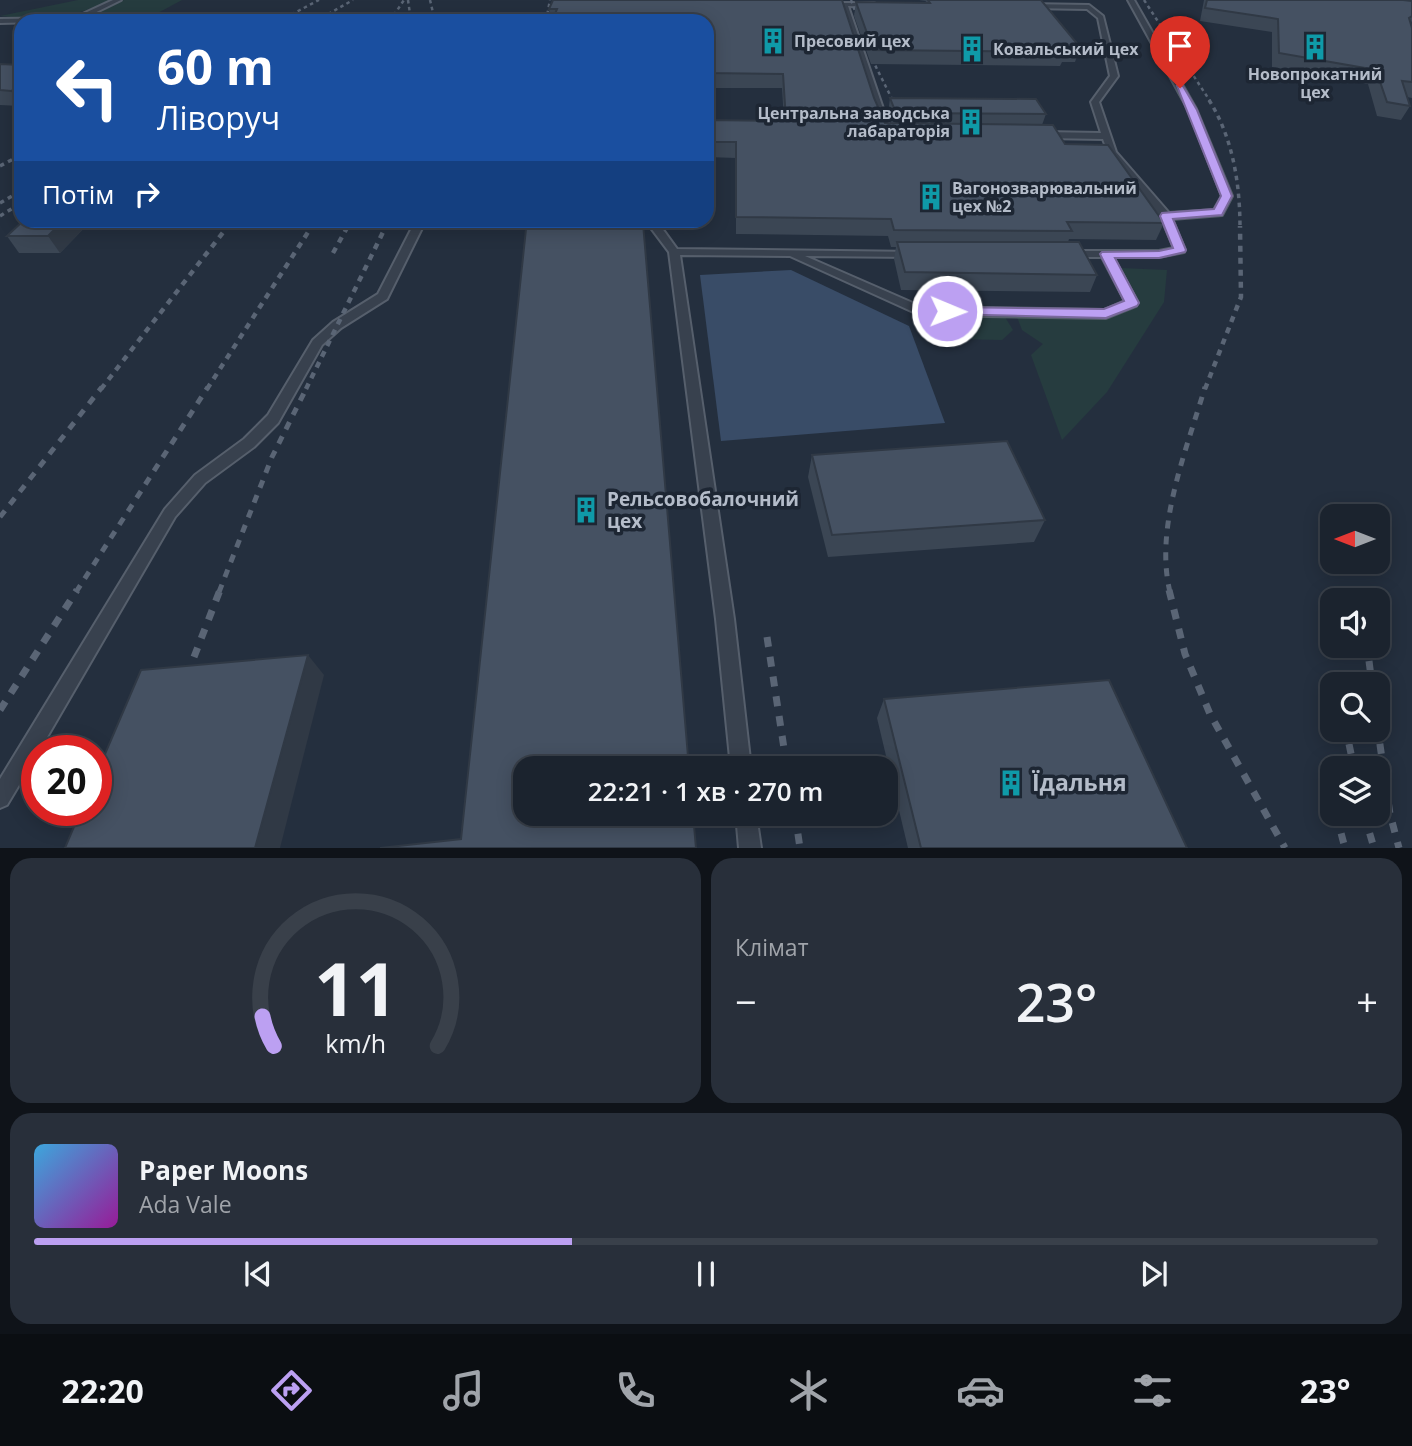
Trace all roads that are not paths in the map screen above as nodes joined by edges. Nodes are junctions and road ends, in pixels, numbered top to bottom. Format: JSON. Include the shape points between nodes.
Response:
{"nodes":[{"id":1,"x":118,"y":0,"type":"edge"},
{"id":2,"x":1065,"y":0,"type":"edge"},
{"id":3,"x":1131,"y":0,"type":"edge"},
{"id":4,"x":818,"y":4,"type":"edge"},
{"id":5,"x":844,"y":4,"type":"junction"},
{"id":6,"x":880,"y":5,"type":"edge"},
{"id":7,"x":1016,"y":6,"type":"edge"},
{"id":8,"x":1071,"y":7,"type":"junction"},
{"id":9,"x":88,"y":14,"type":"edge"},
{"id":10,"x":901,"y":134,"type":"edge"},
{"id":11,"x":1038,"y":135,"type":"edge"},
{"id":12,"x":1106,"y":136,"type":"junction"},
{"id":13,"x":1166,"y":216,"type":"junction"},
{"id":14,"x":417,"y":228,"type":"edge"},
{"id":15,"x":655,"y":228,"type":"edge"},
{"id":16,"x":674,"y":252,"type":"junction"},
{"id":17,"x":790,"y":254,"type":"junction"},
{"id":18,"x":928,"y":254,"type":"edge"},
{"id":19,"x":1051,"y":254,"type":"edge"},
{"id":20,"x":1107,"y":254,"type":"junction"},
{"id":21,"x":740,"y":756,"type":"edge"},
{"id":22,"x":0,"y":798,"type":"edge"},
{"id":23,"x":747,"y":826,"type":"edge"},
{"id":24,"x":750,"y":848,"type":"edge"}],
"edges":[{"from":1,"to":9,"type":"lane"},
{"from":2,"to":8,"type":"lane"},
{"from":3,"to":13,"type":"lane","via":[[1192,110],[1227,196],[1218,213]]},
{"from":4,"to":5,"type":"lane"},
{"from":5,"to":6,"type":"lane"},
{"from":5,"to":10,"type":"lane","via":[[887,134]]},
{"from":7,"to":8,"type":"lane"},
{"from":8,"to":12,"type":"lane","via":[[1089,7],[1101,17],[1114,76],[1095,102]]},
{"from":11,"to":12,"type":"lane"},
{"from":12,"to":13,"type":"lane","via":[[1112,153]]},
{"from":13,"to":20,"type":"lane","via":[[1180,250]]},
{"from":14,"to":22,"type":"lane","via":[[383,296],[317,343],[273,419],[200,479],[170,513]]},
{"from":15,"to":16,"type":"lane"},
{"from":16,"to":17,"type":"lane"},
{"from":16,"to":21,"type":"lane"},
{"from":17,"to":18,"type":"lane"},
{"from":17,"to":20,"type":"lane","via":[[920,311],[1106,314],[1132,303]]},
{"from":19,"to":20,"type":"lane"},
{"from":23,"to":24,"type":"lane"}]}
